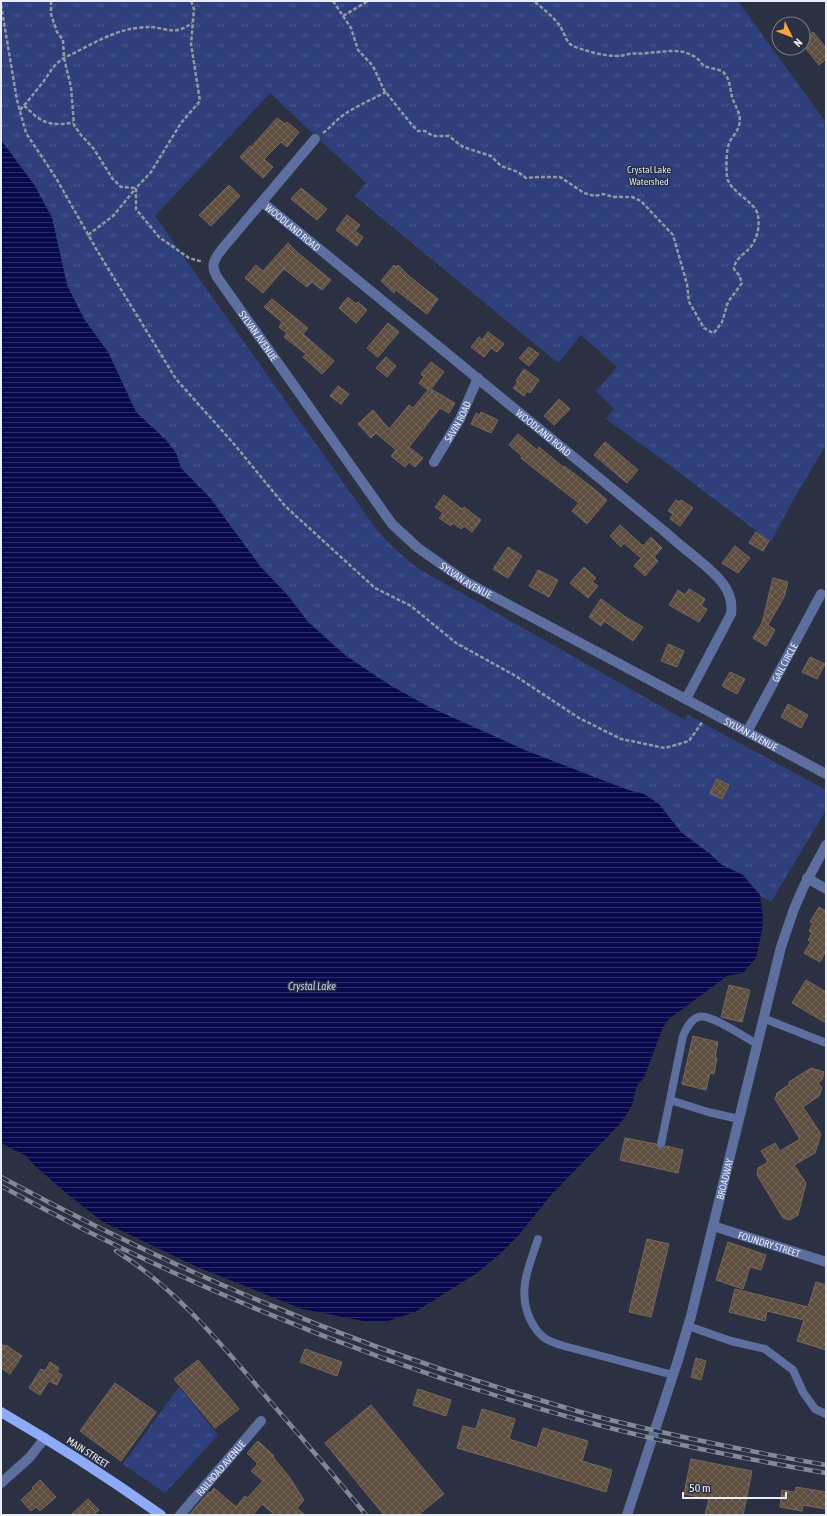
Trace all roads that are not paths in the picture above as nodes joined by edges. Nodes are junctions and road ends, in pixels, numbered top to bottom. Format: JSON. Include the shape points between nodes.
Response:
{"nodes":[{"id":1,"x":315,"y":139,"type":"road end"},
{"id":2,"x":262,"y":202,"type":"junction"},
{"id":3,"x":478,"y":378,"type":"junction"},
{"id":4,"x":434,"y":462,"type":"dead end"},
{"id":5,"x":821,"y":594,"type":"dead end"},
{"id":6,"x":686,"y":699,"type":"junction"},
{"id":7,"x":747,"y":732,"type":"junction"},
{"id":8,"x":826,"y":774,"type":"edge"},
{"id":9,"x":826,"y":845,"type":"edge"},
{"id":10,"x":807,"y":878,"type":"junction"},
{"id":11,"x":826,"y":889,"type":"edge"},
{"id":12,"x":763,"y":1018,"type":"junction"},
{"id":13,"x":826,"y":1043,"type":"edge"},
{"id":14,"x":757,"y":1044,"type":"junction"},
{"id":15,"x":670,"y":1100,"type":"junction"},
{"id":16,"x":739,"y":1119,"type":"junction"},
{"id":17,"x":661,"y":1144,"type":"dead end"},
{"id":18,"x":713,"y":1226,"type":"junction"},
{"id":19,"x":538,"y":1239,"type":"dead end"},
{"id":20,"x":826,"y":1262,"type":"edge"},
{"id":21,"x":688,"y":1326,"type":"junction"},
{"id":22,"x":673,"y":1375,"type":"junction"},
{"id":23,"x":1,"y":1412,"type":"edge"},
{"id":24,"x":826,"y":1414,"type":"edge"},
{"id":25,"x":261,"y":1421,"type":"dead end"},
{"id":26,"x":44,"y":1438,"type":"junction"},
{"id":27,"x":1,"y":1483,"type":"edge"},
{"id":28,"x":161,"y":1515,"type":"edge"},
{"id":29,"x":180,"y":1515,"type":"edge"},
{"id":30,"x":627,"y":1515,"type":"edge"}],
"edges":[{"from":1,"to":2,"type":"street"},
{"from":2,"to":3,"type":"street","name":"WOODLAND ROAD"},
{"from":2,"to":6,"type":"street","name":"SYLVAN AVENUE","via":[[222,249],[213,266],[218,277],[392,524],[418,548],[468,583]]},
{"from":3,"to":4,"type":"street","name":"SAVIN ROAD","via":[[460,419]]},
{"from":3,"to":6,"type":"street","name":"WOODLAND ROAD","via":[[675,540],[713,573],[727,589],[732,603],[731,614]]},
{"from":5,"to":7,"type":"street","name":"GAIL CIRCLE"},
{"from":6,"to":7,"type":"street","name":"SYLVAN AVENUE"},
{"from":7,"to":8,"type":"street","name":"SYLVAN AVENUE"},
{"from":9,"to":10,"type":"street","name":"BROADWAY"},
{"from":10,"to":11,"type":"street"},
{"from":10,"to":12,"type":"street","name":"BROADWAY","via":[[781,947]]},
{"from":12,"to":13,"type":"lane"},
{"from":12,"to":14,"type":"street","name":"BROADWAY"},
{"from":14,"to":15,"type":"lane","via":[[712,1019],[698,1017],[686,1028],[683,1036]]},
{"from":14,"to":16,"type":"street","name":"BROADWAY"},
{"from":15,"to":16,"type":"lane"},
{"from":15,"to":17,"type":"lane"},
{"from":16,"to":18,"type":"street","name":"BROADWAY"},
{"from":18,"to":20,"type":"street","name":"FOUNDRY STREET"},
{"from":18,"to":21,"type":"street","name":"BROADWAY"},
{"from":19,"to":22,"type":"lane","via":[[526,1275],[524,1296],[534,1328],[542,1337],[564,1346]]},
{"from":21,"to":22,"type":"street","name":"BROADWAY"},
{"from":21,"to":24,"type":"lane","via":[[731,1341],[765,1349],[793,1370],[815,1409]]},
{"from":22,"to":30,"type":"street","name":"BROADWAY"},
{"from":23,"to":26,"type":"main road","name":"MAIN STREET"},
{"from":25,"to":29,"type":"street","name":"RAILROAD AVENUE"},
{"from":26,"to":27,"type":"street","via":[[31,1457]]},
{"from":26,"to":28,"type":"main road","name":"MAIN STREET"}]}
